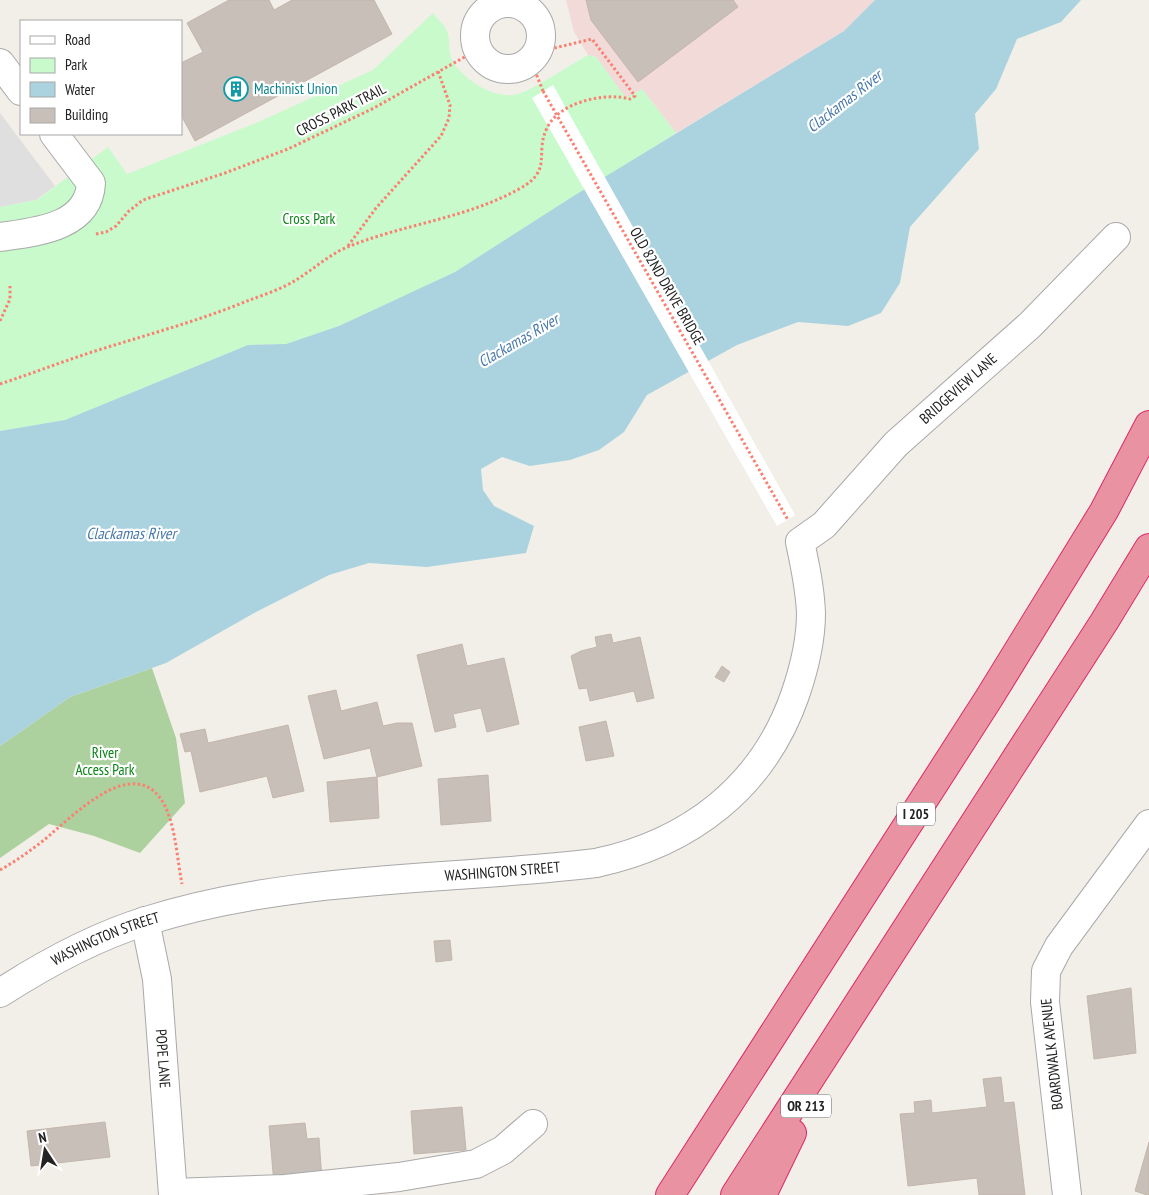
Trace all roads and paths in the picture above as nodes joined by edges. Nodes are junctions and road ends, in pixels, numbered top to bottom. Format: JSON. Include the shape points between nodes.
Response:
{"nodes":[{"id":1,"x":514,"y":2,"type":"edge"},
{"id":2,"x":478,"y":50,"type":"junction"},
{"id":3,"x":534,"y":56,"type":"junction"},
{"id":4,"x":0,"y":63,"type":"edge"},
{"id":5,"x":438,"y":71,"type":"junction"},
{"id":6,"x":20,"y":90,"type":"edge"},
{"id":7,"x":55,"y":135,"type":"edge"},
{"id":8,"x":58,"y":226,"type":"junction"},
{"id":9,"x":1116,"y":237,"type":"dead end"},
{"id":10,"x":0,"y":238,"type":"edge"},
{"id":11,"x":348,"y":247,"type":"junction"},
{"id":12,"x":10,"y":286,"type":"dead end"},
{"id":13,"x":0,"y":319,"type":"edge"},
{"id":14,"x":0,"y":384,"type":"edge"},
{"id":15,"x":1149,"y":425,"type":"edge"},
{"id":16,"x":794,"y":531,"type":"junction"},
{"id":17,"x":1149,"y":548,"type":"edge"},
{"id":18,"x":1149,"y":824,"type":"edge"},
{"id":19,"x":0,"y":870,"type":"edge"},
{"id":20,"x":187,"y":910,"type":"junction"},
{"id":21,"x":145,"y":921,"type":"junction"},
{"id":22,"x":0,"y":993,"type":"edge"},
{"id":23,"x":849,"y":1017,"type":"junction"},
{"id":24,"x":533,"y":1124,"type":"dead end"},
{"id":25,"x":173,"y":1194,"type":"edge"},
{"id":26,"x":670,"y":1195,"type":"edge"},
{"id":27,"x":734,"y":1195,"type":"edge"},
{"id":28,"x":762,"y":1195,"type":"edge"},
{"id":29,"x":1067,"y":1195,"type":"edge"}],
"edges":[{"from":1,"to":2,"type":"street","via":[[498,4],[480,19],[475,34]]},
{"from":1,"to":3,"type":"street","via":[[537,19],[541,41]]},
{"from":2,"to":3,"type":"street","via":[[489,64],[506,70],[519,67]]},
{"from":2,"to":5,"type":"path","name":"CROSS PARK TRAIL"},
{"from":3,"to":11,"type":"path","via":[[592,39],[635,96],[630,99],[617,95],[596,98],[558,114],[546,128],[541,168],[533,180],[518,190],[472,209],[400,228]]},
{"from":3,"to":16,"type":"path","name":"OLD 82ND DRIVE BRIDGE","bridge":true,"via":[[540,86]]},
{"from":4,"to":6,"type":"street"},
{"from":5,"to":8,"type":"path","name":"CROSS PARK TRAIL","via":[[374,108],[288,149],[225,174],[142,200],[106,232],[80,237]]},
{"from":5,"to":11,"type":"path","via":[[450,105],[449,118],[441,136],[376,208]]},
{"from":7,"to":8,"type":"street","via":[[91,183],[86,202],[79,212]]},
{"from":8,"to":10,"type":"street"},
{"from":9,"to":16,"type":"street","name":"BRIDGEVIEW LANE","via":[[1030,325],[896,444],[824,524]]},
{"from":11,"to":14,"type":"path","via":[[294,281],[194,322],[88,353]]},
{"from":12,"to":13,"type":"path","via":[[10,299]]},
{"from":15,"to":26,"type":"highway","number":"I 205","via":[[1104,511],[989,698]]},
{"from":16,"to":20,"type":"street","name":"WASHINGTON STREET","via":[[807,574],[811,615],[804,666],[789,713],[753,773],[710,814],[686,830],[634,854],[596,863],[323,886],[258,894]]},
{"from":17,"to":23,"type":"highway"},
{"from":18,"to":29,"type":"street","name":"BOARDWALK AVENUE","via":[[1059,946],[1046,971],[1045,1002]]},
{"from":19,"to":20,"type":"path","via":[[20,859],[89,802],[120,785],[140,783],[164,805],[170,821]]},
{"from":20,"to":21,"type":"street","name":"WASHINGTON STREET"},
{"from":21,"to":22,"type":"street","name":"WASHINGTON STREET","via":[[60,958]]},
{"from":21,"to":25,"type":"street","name":"POPE LANE","via":[[156,980]]},
{"from":23,"to":27,"type":"highway"},
{"from":23,"to":28,"type":"highway","number":"OR 213"},
{"from":24,"to":25,"type":"street","via":[[503,1150],[476,1164],[399,1177],[293,1188]]}]}
